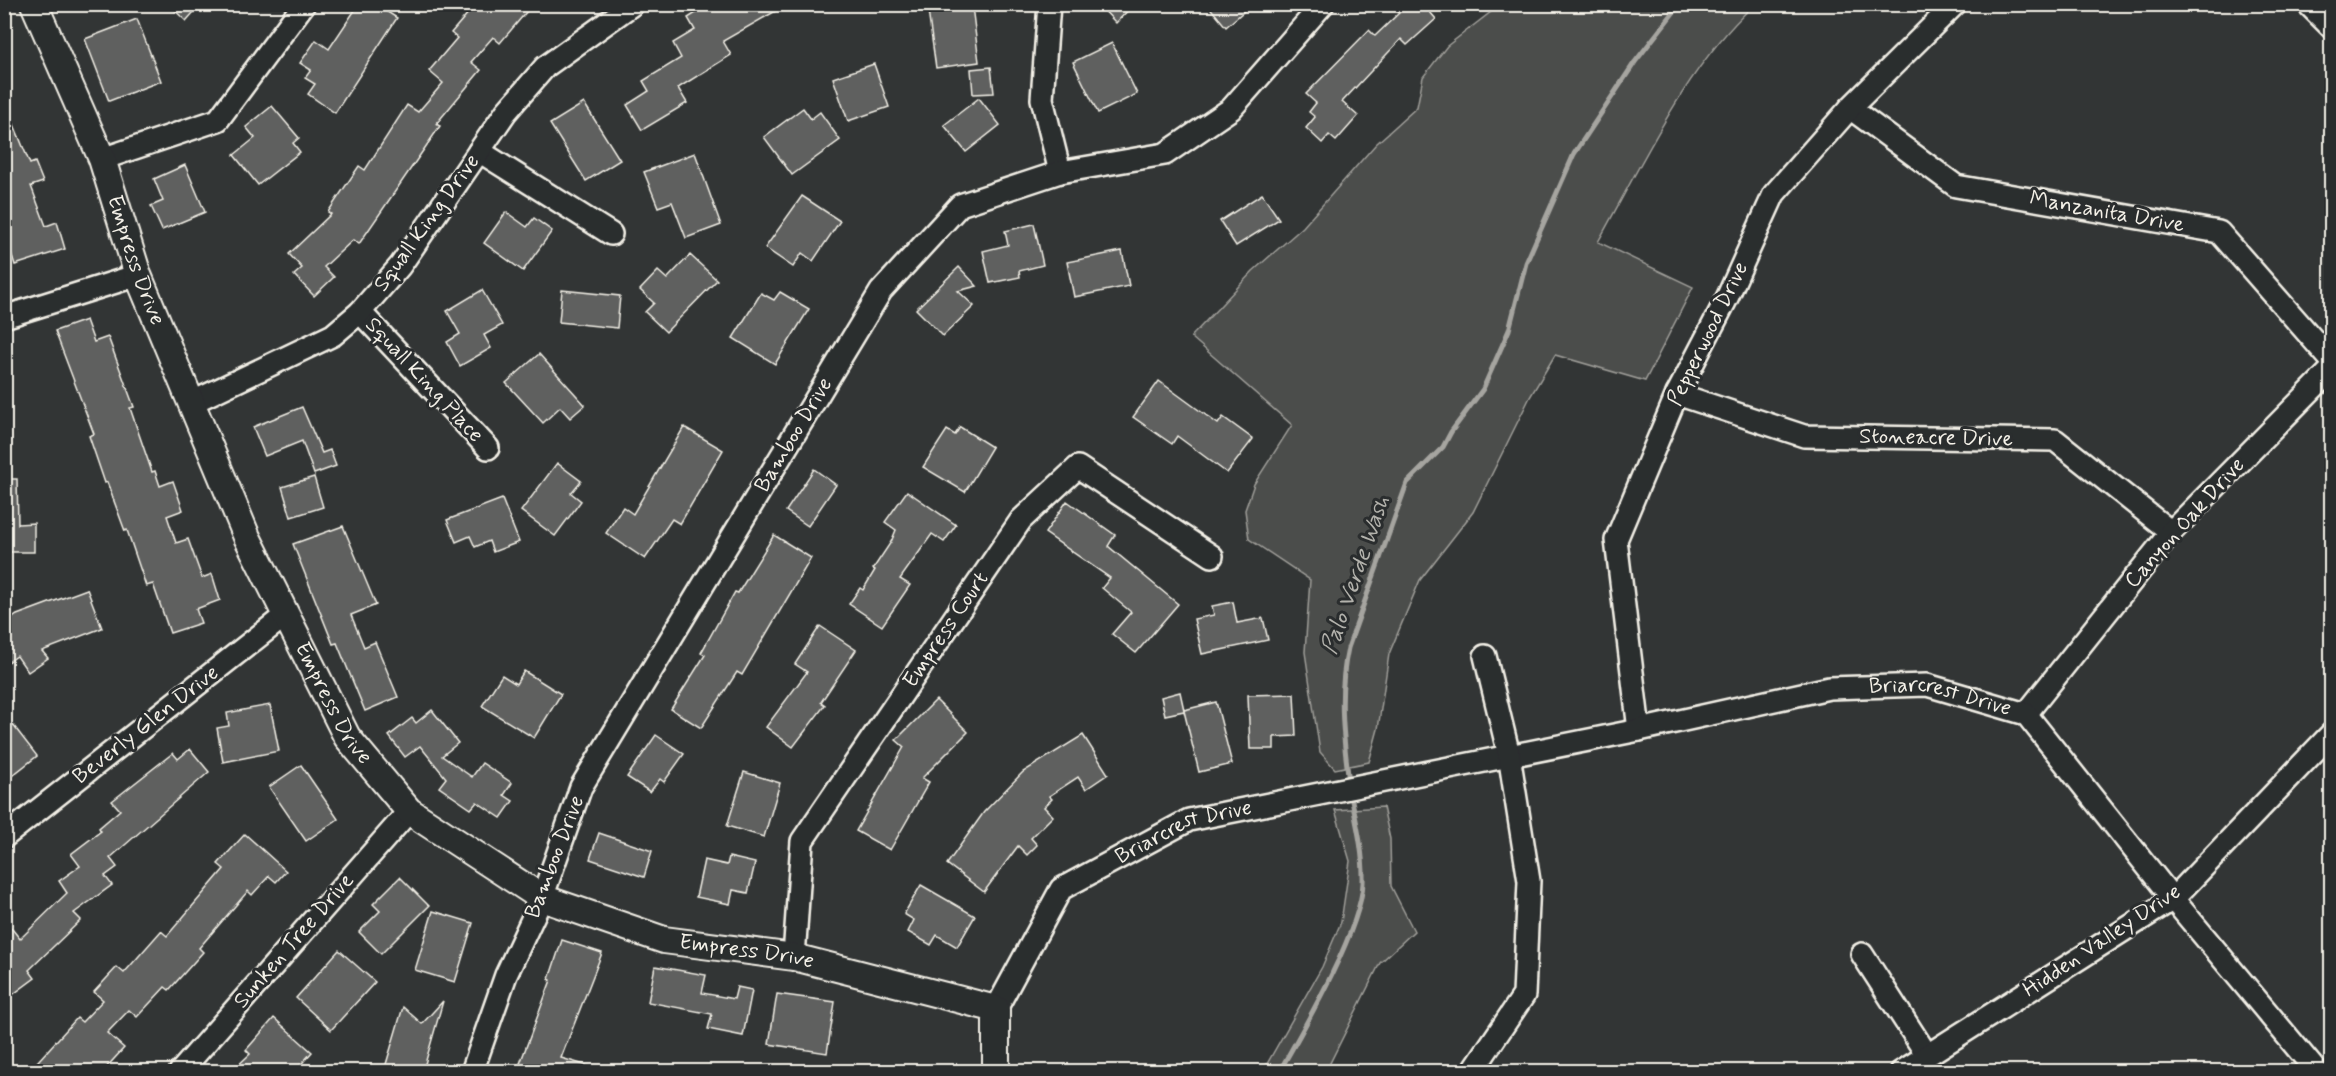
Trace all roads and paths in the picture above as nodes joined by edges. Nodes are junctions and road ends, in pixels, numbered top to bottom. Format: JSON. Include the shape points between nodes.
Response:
{"nodes":[{"id":1,"x":34,"y":4,"type":"edge"},
{"id":2,"x":304,"y":4,"type":"edge"},
{"id":3,"x":633,"y":4,"type":"edge"},
{"id":4,"x":1049,"y":4,"type":"edge"},
{"id":5,"x":1323,"y":4,"type":"edge"},
{"id":6,"x":1955,"y":4,"type":"edge"},
{"id":7,"x":2308,"y":4,"type":"edge"},
{"id":8,"x":2331,"y":28,"type":"edge"},
{"id":9,"x":1850,"y":108,"type":"junction"},
{"id":10,"x":479,"y":151,"type":"junction"},
{"id":11,"x":102,"y":159,"type":"junction"},
{"id":12,"x":1060,"y":172,"type":"junction"},
{"id":13,"x":611,"y":234,"type":"dead end"},
{"id":14,"x":138,"y":275,"type":"junction"},
{"id":15,"x":360,"y":312,"type":"junction"},
{"id":16,"x":4,"y":317,"type":"edge"},
{"id":17,"x":2331,"y":361,"type":"edge"},
{"id":18,"x":2331,"y":369,"type":"edge"},
{"id":19,"x":1677,"y":394,"type":"junction"},
{"id":20,"x":191,"y":403,"type":"junction"},
{"id":21,"x":488,"y":448,"type":"dead end"},
{"id":22,"x":2171,"y":532,"type":"junction"},
{"id":23,"x":1212,"y":556,"type":"dead end"},
{"id":24,"x":287,"y":614,"type":"junction"},
{"id":25,"x":1485,"y":656,"type":"dead end"},
{"id":26,"x":2025,"y":714,"type":"junction"},
{"id":27,"x":1639,"y":730,"type":"junction"},
{"id":28,"x":2331,"y":733,"type":"edge"},
{"id":29,"x":1509,"y":755,"type":"junction"},
{"id":30,"x":409,"y":811,"type":"junction"},
{"id":31,"x":4,"y":837,"type":"edge"},
{"id":32,"x":542,"y":898,"type":"junction"},
{"id":33,"x":2173,"y":899,"type":"junction"},
{"id":34,"x":1862,"y":954,"type":"dead end"},
{"id":35,"x":794,"y":957,"type":"junction"},
{"id":36,"x":996,"y":1009,"type":"junction"},
{"id":37,"x":1927,"y":1055,"type":"junction"},
{"id":38,"x":180,"y":1071,"type":"edge"},
{"id":39,"x":472,"y":1071,"type":"edge"},
{"id":40,"x":996,"y":1071,"type":"edge"},
{"id":41,"x":1472,"y":1071,"type":"edge"},
{"id":42,"x":1901,"y":1071,"type":"edge"},
{"id":43,"x":2317,"y":1071,"type":"edge"}],
"edges":[{"from":1,"to":11,"type":"street","name":"Empress Drive"},
{"from":2,"to":11,"type":"street","via":[[218,120]]},
{"from":3,"to":10,"type":"street","name":"Squall King Drive","via":[[545,67]]},
{"from":4,"to":12,"type":"street","via":[[1042,99]]},
{"from":5,"to":12,"type":"street","name":"Bamboo Drive","via":[[1231,109],[1166,154]]},
{"from":6,"to":9,"type":"street","name":"Pepperwood Drive"},
{"from":7,"to":8,"type":"street"},
{"from":9,"to":17,"type":"street","name":"Manzanita Drive","via":[[1956,186],[2220,232]]},
{"from":9,"to":19,"type":"street","name":"Pepperwood Drive","via":[[1774,194],[1727,298]]},
{"from":10,"to":13,"type":"street"},
{"from":10,"to":15,"type":"street","name":"Squall King Drive","via":[[400,266]]},
{"from":11,"to":14,"type":"street","name":"Empress Drive"},
{"from":12,"to":32,"type":"street","name":"Bamboo Drive","via":[[960,205],[882,291],[582,788]]},
{"from":14,"to":16,"type":"street"},
{"from":14,"to":20,"type":"street","name":"Empress Drive"},
{"from":15,"to":20,"type":"street","name":"Squall King Drive","via":[[333,335]]},
{"from":15,"to":21,"type":"street","name":"Squall King Place"},
{"from":18,"to":22,"type":"street","name":"Canyon Oak Drive"},
{"from":19,"to":22,"type":"street","name":"Stoneacre Drive","via":[[1804,436],[2055,440]]},
{"from":19,"to":27,"type":"street","name":"Pepperwood Drive","via":[[1616,540]]},
{"from":20,"to":24,"type":"street","name":"Empress Drive","via":[[247,537]]},
{"from":22,"to":26,"type":"street","name":"Canyon Oak Drive"},
{"from":23,"to":35,"type":"street","name":"Empress Court","via":[[1078,467],[1021,520],[802,841]]},
{"from":24,"to":30,"type":"street","name":"Empress Drive","via":[[347,737]]},
{"from":24,"to":31,"type":"street","name":"Beverly Glen Drive"},
{"from":25,"to":29,"type":"street"},
{"from":26,"to":27,"type":"street","name":"Briarcrest Drive","via":[[1927,685],[1829,688]]},
{"from":26,"to":33,"type":"street","name":"Briarcrest Drive"},
{"from":27,"to":29,"type":"street","name":"Briarcrest Drive"},
{"from":28,"to":33,"type":"street","name":"Hidden Valley Drive"},
{"from":29,"to":36,"type":"street","name":"Briarcrest Drive","via":[[1189,820],[1061,889]]},
{"from":29,"to":41,"type":"street","via":[[1529,881],[1524,995]]},
{"from":30,"to":32,"type":"street","name":"Empress Drive"},
{"from":30,"to":38,"type":"street","name":"Sunken Tree Drive"},
{"from":32,"to":35,"type":"street","name":"Empress Drive","via":[[664,940]]},
{"from":32,"to":39,"type":"street","name":"Bamboo Drive","via":[[506,975]]},
{"from":33,"to":37,"type":"street","name":"Hidden Valley Drive"},
{"from":33,"to":43,"type":"street","name":"Briarcrest Drive"},
{"from":34,"to":37,"type":"street"},
{"from":35,"to":36,"type":"street","name":"Empress Drive"},
{"from":36,"to":40,"type":"street","name":"Briarcrest Drive"},
{"from":37,"to":42,"type":"street","name":"Hidden Valley Drive"}]}
